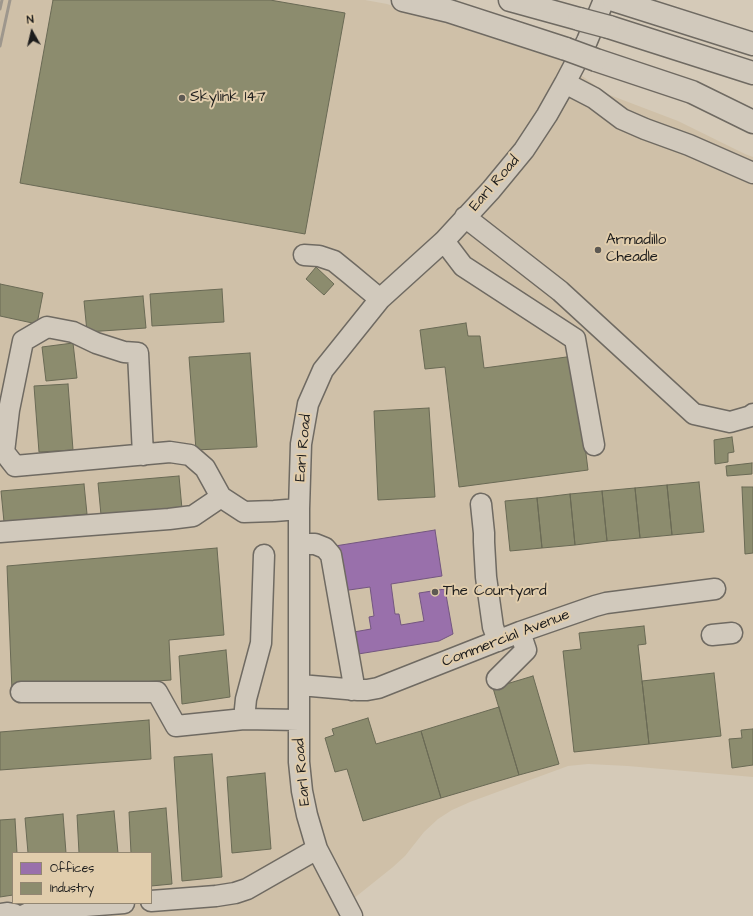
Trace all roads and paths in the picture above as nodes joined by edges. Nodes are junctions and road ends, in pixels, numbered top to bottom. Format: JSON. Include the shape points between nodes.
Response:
{"nodes":[{"id":1,"x":403,"y":0,"type":"edge"},
{"id":2,"x":510,"y":0,"type":"edge"},
{"id":3,"x":612,"y":0,"type":"edge"},
{"id":4,"x":753,"y":44,"type":"edge"},
{"id":5,"x":753,"y":73,"type":"edge"},
{"id":6,"x":565,"y":83,"type":"junction"},
{"id":7,"x":753,"y":122,"type":"edge"},
{"id":8,"x":753,"y":173,"type":"edge"},
{"id":9,"x":465,"y":217,"type":"junction"},
{"id":10,"x":444,"y":240,"type":"junction"},
{"id":11,"x":304,"y":254,"type":"dead end"},
{"id":12,"x":380,"y":299,"type":"junction"},
{"id":13,"x":753,"y":414,"type":"edge"},
{"id":14,"x":594,"y":445,"type":"dead end"},
{"id":15,"x":143,"y":455,"type":"junction"},
{"id":16,"x":2,"y":457,"type":"edge"},
{"id":17,"x":221,"y":498,"type":"junction"},
{"id":18,"x":481,"y":504,"type":"dead end"},
{"id":19,"x":299,"y":509,"type":"junction"},
{"id":20,"x":0,"y":532,"type":"edge"},
{"id":21,"x":299,"y":544,"type":"junction"},
{"id":22,"x":264,"y":555,"type":"dead end"},
{"id":23,"x":714,"y":589,"type":"dead end"},
{"id":24,"x":520,"y":632,"type":"junction"},
{"id":25,"x":732,"y":633,"type":"dead end"},
{"id":26,"x":712,"y":635,"type":"dead end"},
{"id":27,"x":498,"y":641,"type":"junction"},
{"id":28,"x":497,"y":679,"type":"dead end"},
{"id":29,"x":300,"y":685,"type":"junction"},
{"id":30,"x":352,"y":690,"type":"junction"},
{"id":31,"x":21,"y":692,"type":"dead end"},
{"id":32,"x":244,"y":719,"type":"junction"},
{"id":33,"x":299,"y":720,"type":"junction"},
{"id":34,"x":317,"y":849,"type":"junction"},
{"id":35,"x":152,"y":901,"type":"edge"},
{"id":36,"x":111,"y":904,"type":"edge"},
{"id":37,"x":0,"y":914,"type":"edge"},
{"id":38,"x":17,"y":916,"type":"edge"},
{"id":39,"x":22,"y":916,"type":"edge"},
{"id":40,"x":352,"y":916,"type":"edge"}],
"edges":[{"from":1,"to":7,"type":"highway","bridge":true,"via":[[449,11],[692,92]]},
{"from":2,"to":5,"type":"highway","bridge":true,"via":[[609,27]]},
{"from":3,"to":4,"type":"highway"},
{"from":3,"to":6,"type":"street","name":"Earl Road"},
{"from":6,"to":8,"type":"street","via":[[594,98],[622,119]]},
{"from":6,"to":9,"type":"street","name":"Earl Road","via":[[524,150]]},
{"from":9,"to":10,"type":"street","name":"Earl Road"},
{"from":9,"to":13,"type":"street","via":[[560,291],[694,414],[730,422]]},
{"from":10,"to":12,"type":"street","name":"Earl Road"},
{"from":10,"to":14,"type":"street","via":[[463,266],[575,339]]},
{"from":11,"to":12,"type":"street","via":[[334,261]]},
{"from":12,"to":19,"type":"street","name":"Earl Road","via":[[323,370],[308,404],[301,444]]},
{"from":15,"to":16,"type":"street","via":[[15,466]]},
{"from":15,"to":16,"type":"street","via":[[138,353],[124,352],[73,332],[47,327],[24,341]]},
{"from":15,"to":17,"type":"street","via":[[170,452],[190,455],[205,468]]},
{"from":17,"to":19,"type":"street","via":[[244,512]]},
{"from":17,"to":20,"type":"street","via":[[193,516]]},
{"from":18,"to":27,"type":"street","via":[[486,577],[493,626]]},
{"from":19,"to":21,"type":"street","name":"Earl Road"},
{"from":21,"to":29,"type":"street","name":"Earl Road"},
{"from":21,"to":30,"type":"street","via":[[315,544],[325,548],[331,555],[353,680]]},
{"from":22,"to":32,"type":"street","via":[[261,643],[246,699]]},
{"from":23,"to":24,"type":"street","name":"Commercial Avenue","via":[[606,603]]},
{"from":24,"to":27,"type":"street","name":"Commercial Avenue"},
{"from":24,"to":28,"type":"street","via":[[526,650]]},
{"from":25,"to":26,"type":"street"},
{"from":27,"to":30,"type":"street","name":"Commercial Avenue","via":[[378,688]]},
{"from":29,"to":30,"type":"street","name":"Commercial Avenue"},
{"from":29,"to":33,"type":"street","name":"Earl Road"},
{"from":31,"to":32,"type":"street","via":[[157,692],[176,726]]},
{"from":32,"to":33,"type":"street"},
{"from":33,"to":34,"type":"street","name":"Earl Road","via":[[302,791]]},
{"from":34,"to":35,"type":"street","via":[[247,889],[235,893]]},
{"from":34,"to":40,"type":"street","name":"Earl Road"},
{"from":36,"to":39,"type":"street","via":[[35,910]]},
{"from":37,"to":38,"type":"street"}]}
